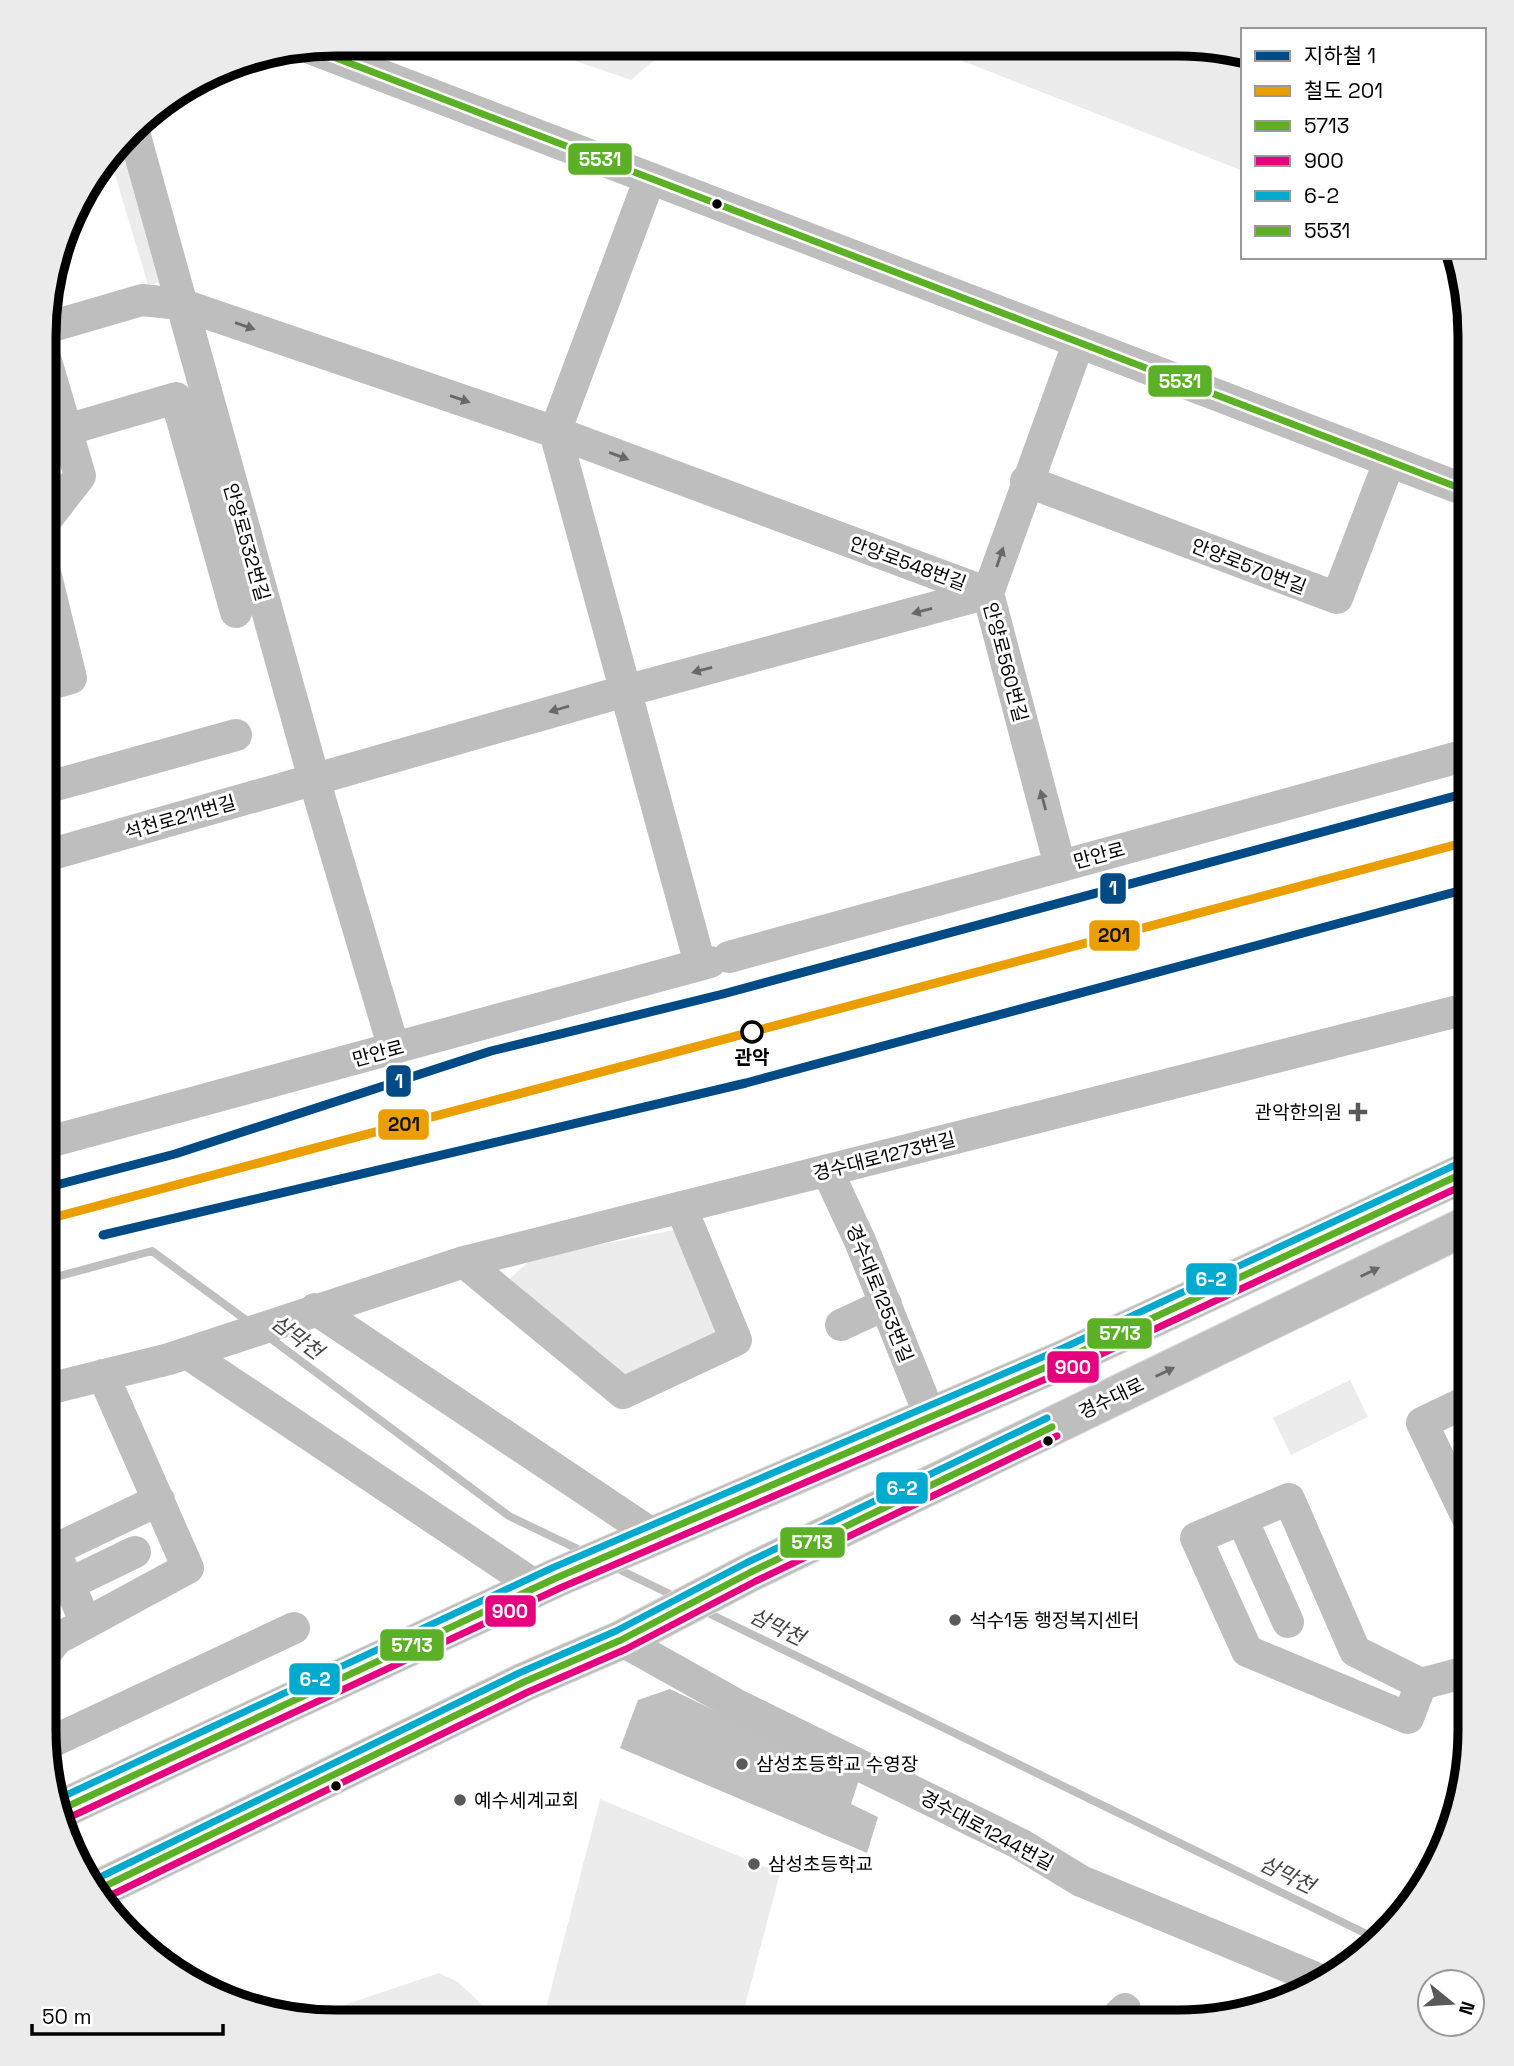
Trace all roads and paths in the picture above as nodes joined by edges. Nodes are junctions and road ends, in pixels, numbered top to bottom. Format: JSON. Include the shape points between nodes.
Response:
{"nodes":[{"id":1,"x":332,"y":56,"type":"edge"},
{"id":2,"x":136,"y":140,"type":"edge"},
{"id":3,"x":650,"y":178,"type":"junction"},
{"id":4,"x":180,"y":304,"type":"junction"},
{"id":5,"x":57,"y":325,"type":"edge"},
{"id":6,"x":1079,"y":344,"type":"junction"},
{"id":7,"x":56,"y":396,"type":"edge"},
{"id":8,"x":66,"y":430,"type":"junction"},
{"id":9,"x":555,"y":432,"type":"junction"},
{"id":10,"x":1389,"y":462,"type":"junction"},
{"id":11,"x":1026,"y":481,"type":"junction"},
{"id":12,"x":1458,"y":488,"type":"edge"},
{"id":13,"x":56,"y":507,"type":"edge"},
{"id":14,"x":988,"y":593,"type":"junction"},
{"id":15,"x":236,"y":612,"type":"dead end"},
{"id":16,"x":56,"y":617,"type":"edge"},
{"id":17,"x":56,"y":682,"type":"edge"},
{"id":18,"x":625,"y":691,"type":"junction"},
{"id":19,"x":236,"y":734,"type":"dead end"},
{"id":20,"x":1458,"y":757,"type":"edge"},
{"id":21,"x":314,"y":779,"type":"junction"},
{"id":22,"x":56,"y":785,"type":"edge"},
{"id":23,"x":56,"y":853,"type":"edge"},
{"id":24,"x":1060,"y":866,"type":"junction"},
{"id":25,"x":713,"y":961,"type":"junction"},
{"id":26,"x":1458,"y":1011,"type":"edge"},
{"id":27,"x":394,"y":1049,"type":"junction"},
{"id":28,"x":56,"y":1140,"type":"edge"},
{"id":29,"x":827,"y":1170,"type":"junction"},
{"id":30,"x":1458,"y":1176,"type":"edge"},
{"id":31,"x":685,"y":1217,"type":"junction"},
{"id":32,"x":1458,"y":1230,"type":"edge"},
{"id":33,"x":533,"y":1258,"type":"dead end"},
{"id":34,"x":464,"y":1262,"type":"junction"},
{"id":35,"x":886,"y":1304,"type":"junction"},
{"id":36,"x":308,"y":1312,"type":"junction"},
{"id":37,"x":841,"y":1325,"type":"dead end"},
{"id":38,"x":193,"y":1351,"type":"junction"},
{"id":39,"x":103,"y":1375,"type":"junction"},
{"id":40,"x":56,"y":1387,"type":"edge"},
{"id":41,"x":1458,"y":1406,"type":"edge"},
{"id":42,"x":930,"y":1416,"type":"junction"},
{"id":43,"x":1458,"y":1497,"type":"edge"},
{"id":44,"x":159,"y":1500,"type":"junction"},
{"id":45,"x":1242,"y":1519,"type":"junction"},
{"id":46,"x":651,"y":1538,"type":"junction"},
{"id":47,"x":56,"y":1549,"type":"edge"},
{"id":48,"x":135,"y":1552,"type":"dead end"},
{"id":49,"x":56,"y":1555,"type":"edge"},
{"id":50,"x":546,"y":1583,"type":"junction"},
{"id":51,"x":69,"y":1584,"type":"junction"},
{"id":52,"x":1288,"y":1622,"type":"dead end"},
{"id":53,"x":86,"y":1623,"type":"junction"},
{"id":54,"x":294,"y":1628,"type":"dead end"},
{"id":55,"x":56,"y":1640,"type":"edge"},
{"id":56,"x":621,"y":1640,"type":"junction"},
{"id":57,"x":1355,"y":1651,"type":"junction"},
{"id":58,"x":1458,"y":1674,"type":"edge"},
{"id":59,"x":1421,"y":1684,"type":"junction"},
{"id":60,"x":1338,"y":1689,"type":"junction"},
{"id":61,"x":56,"y":1733,"type":"edge"},
{"id":62,"x":67,"y":1807,"type":"edge"},
{"id":63,"x":104,"y":1887,"type":"edge"},
{"id":64,"x":1311,"y":1976,"type":"edge"}],
"edges":[{"from":1,"to":3,"type":"street"},
{"from":2,"to":4,"type":"street","name":"안양로532번길"},
{"from":3,"to":6,"type":"street"},
{"from":3,"to":9,"type":"street"},
{"from":4,"to":5,"type":"street","via":[[142,300]]},
{"from":4,"to":9,"type":"street","one_way":true},
{"from":4,"to":21,"type":"street","name":"안양로532번길"},
{"from":6,"to":10,"type":"street"},
{"from":6,"to":11,"type":"street","name":"안양로560번길"},
{"from":7,"to":8,"type":"street"},
{"from":8,"to":13,"type":"street","via":[[80,476]]},
{"from":8,"to":15,"type":"street","via":[[176,398]]},
{"from":9,"to":14,"type":"street","name":"안양로548번길","one_way":true},
{"from":9,"to":18,"type":"street"},
{"from":10,"to":11,"type":"street","name":"안양로570번길","via":[[1337,598]]},
{"from":10,"to":12,"type":"street"},
{"from":14,"to":11,"type":"street","name":"안양로560번길","one_way":true},
{"from":14,"to":18,"type":"street","name":"안양로548번길","one_way":true},
{"from":24,"to":14,"type":"street","name":"안양로560번길","one_way":true},
{"from":16,"to":17,"type":"street","via":[[71,678]]},
{"from":18,"to":21,"type":"street","one_way":true},
{"from":18,"to":25,"type":"street"},
{"from":19,"to":22,"type":"street"},
{"from":20,"to":24,"type":"street","name":"만안로"},
{"from":21,"to":23,"type":"street","name":"석천로211번길"},
{"from":21,"to":27,"type":"street","name":"안양로532번길"},
{"from":24,"to":25,"type":"street","name":"만안로"},
{"from":25,"to":27,"type":"street","name":"만안로"},
{"from":26,"to":29,"type":"street","name":"경수대로1273번길"},
{"from":27,"to":28,"type":"street","name":"만안로"},
{"from":29,"to":31,"type":"street","name":"경수대로1273번길"},
{"from":29,"to":35,"type":"street","name":"경수대로1253번길"},
{"from":30,"to":42,"type":"main road","via":[[1065,1359]]},
{"from":31,"to":33,"type":"street"},
{"from":31,"to":34,"type":"street","name":"경수대로1273번길"},
{"from":31,"to":34,"type":"street","via":[[736,1340],[623,1393]]},
{"from":56,"to":32,"type":"main road","name":"경수대로","one_way":true,"via":[[751,1572]]},
{"from":34,"to":36,"type":"street","name":"경수대로1273번길"},
{"from":35,"to":37,"type":"street"},
{"from":35,"to":42,"type":"street","name":"경수대로1253번길"},
{"from":36,"to":38,"type":"street","name":"경수대로1273번길"},
{"from":36,"to":46,"type":"street"},
{"from":38,"to":39,"type":"street"},
{"from":38,"to":50,"type":"street"},
{"from":39,"to":40,"type":"street"},
{"from":39,"to":44,"type":"street"},
{"from":41,"to":43,"type":"street","via":[[1422,1423]]},
{"from":42,"to":46,"type":"main road"},
{"from":44,"to":47,"type":"street"},
{"from":44,"to":53,"type":"street","via":[[188,1568]]},
{"from":45,"to":52,"type":"street"},
{"from":45,"to":57,"type":"street","via":[[1289,1499]]},
{"from":45,"to":60,"type":"street","via":[[1196,1538],[1247,1651]]},
{"from":46,"to":50,"type":"main road"},
{"from":48,"to":51,"type":"street"},
{"from":49,"to":51,"type":"street"},
{"from":50,"to":62,"type":"main road"},
{"from":51,"to":53,"type":"street"},
{"from":53,"to":55,"type":"street"},
{"from":54,"to":61,"type":"street"},
{"from":56,"to":63,"type":"main road","via":[[524,1682]]},
{"from":56,"to":64,"type":"street","name":"경수대로1244번길","via":[[735,1704],[1020,1843],[1081,1881]]},
{"from":57,"to":59,"type":"street"},
{"from":57,"to":60,"type":"street"},
{"from":58,"to":59,"type":"street"},
{"from":59,"to":60,"type":"street","via":[[1408,1717]]}]}
